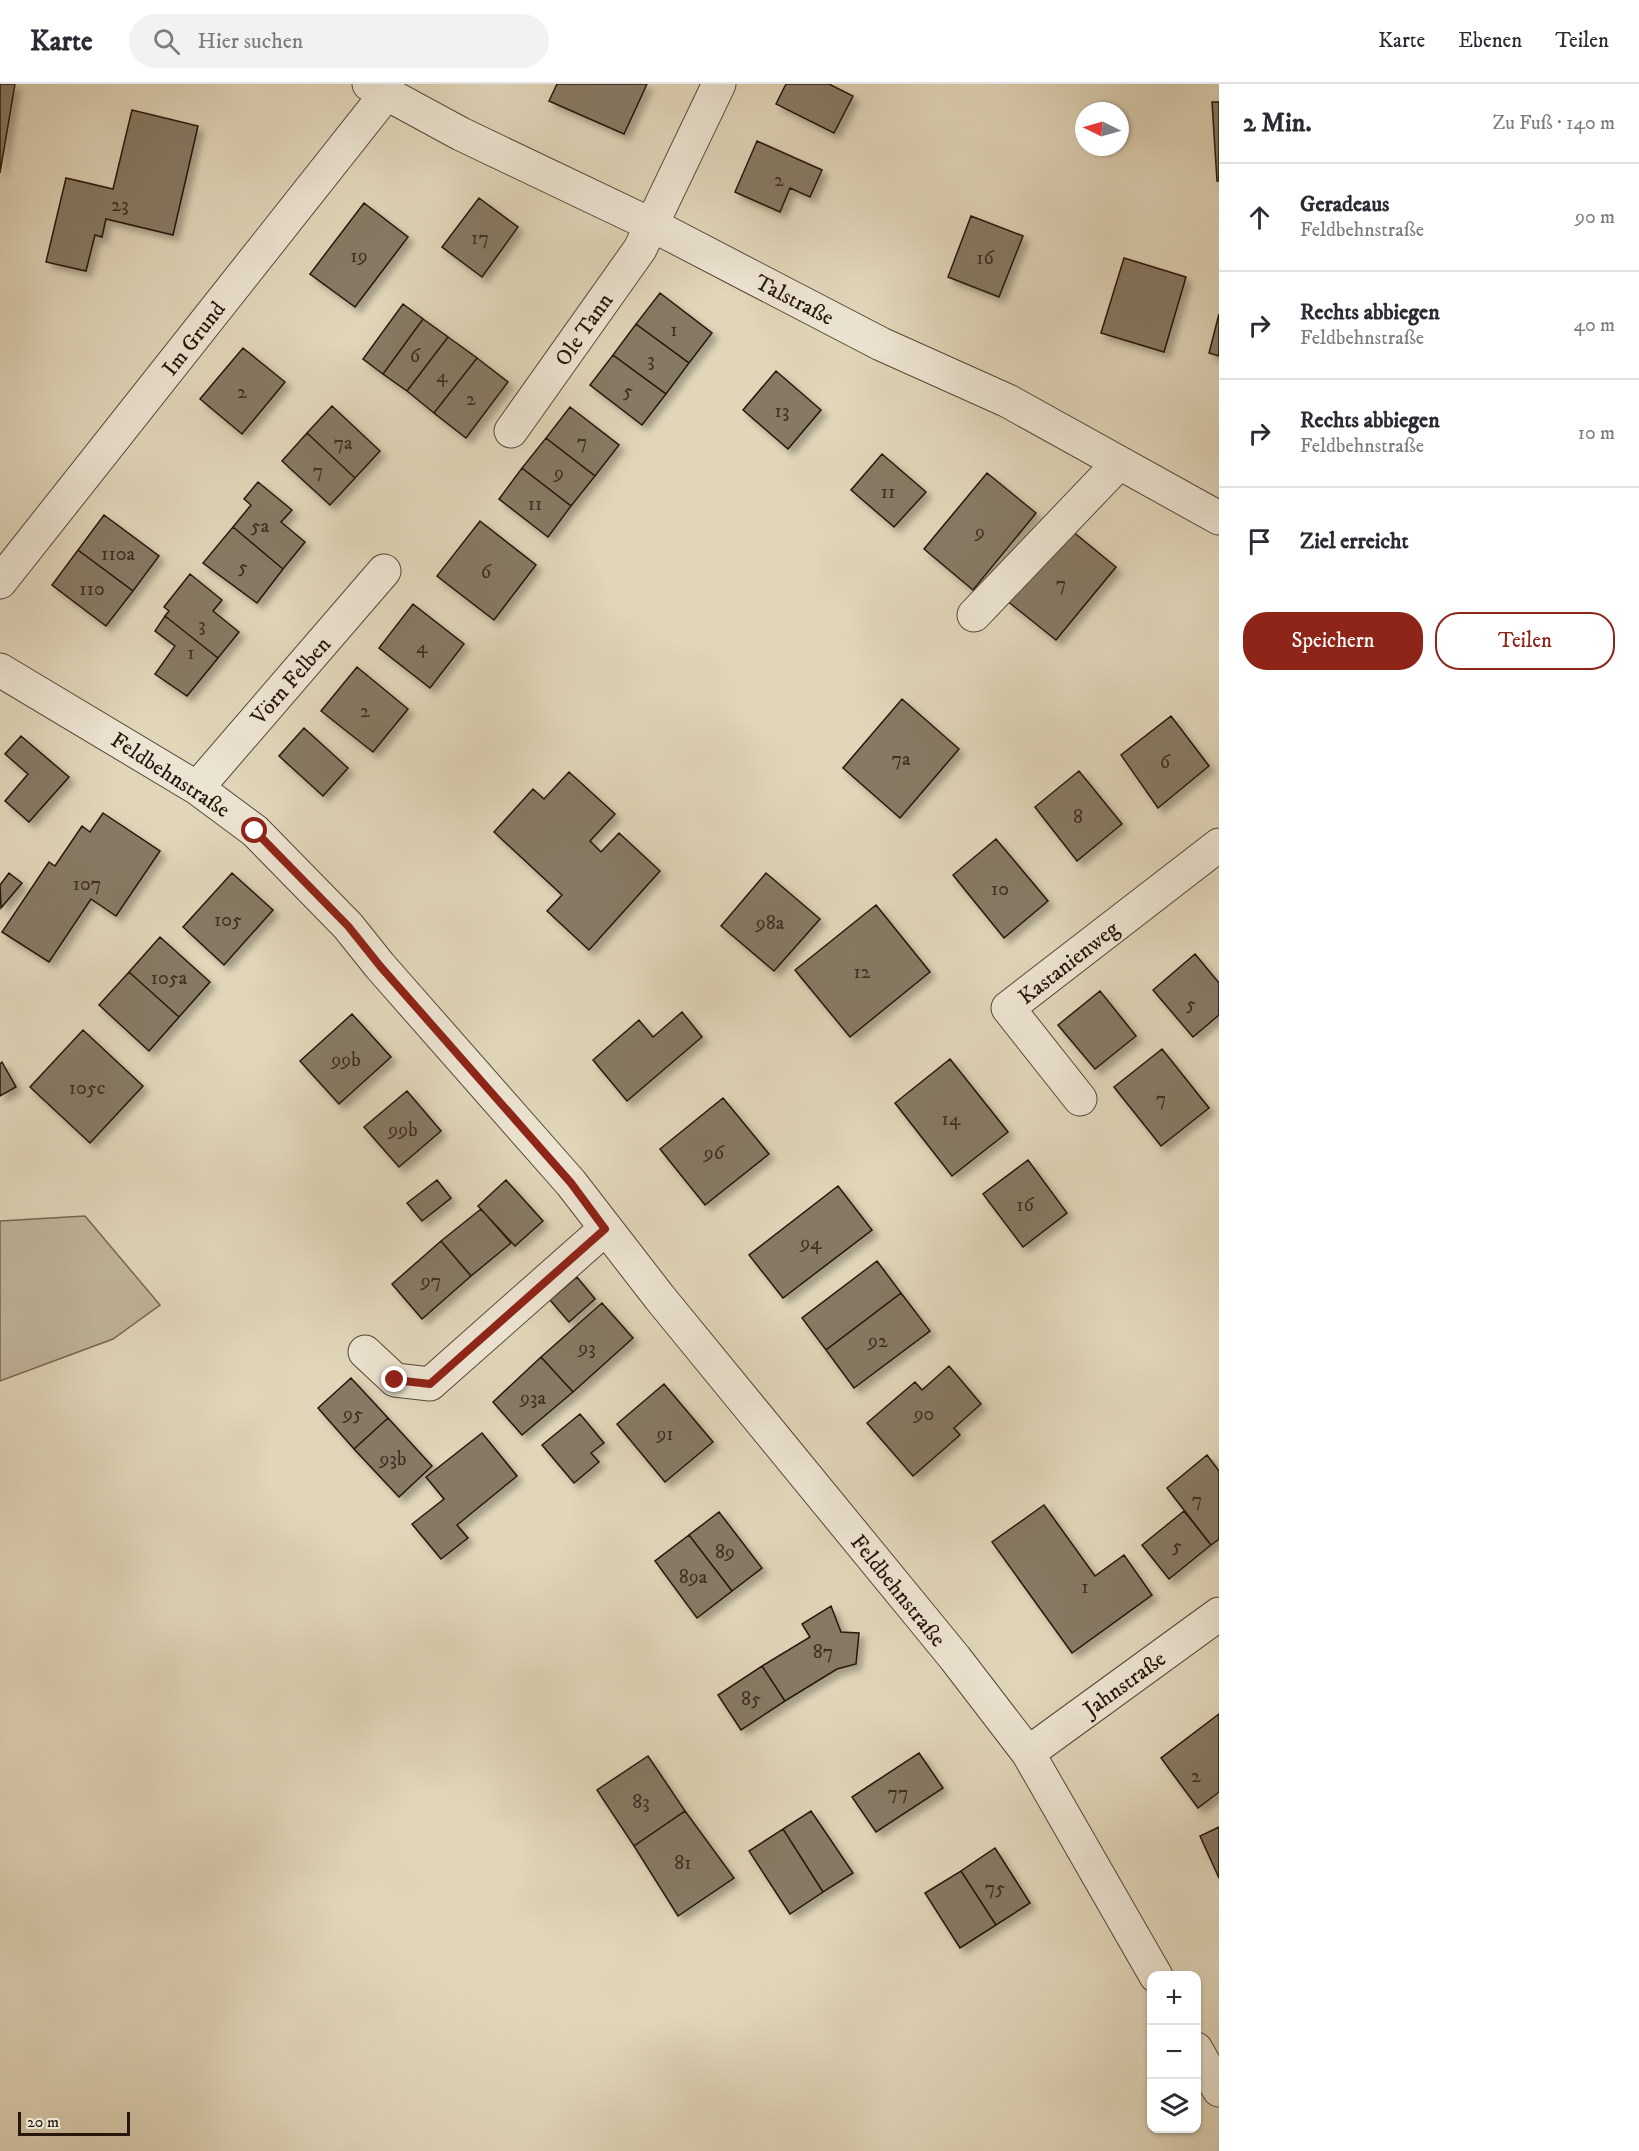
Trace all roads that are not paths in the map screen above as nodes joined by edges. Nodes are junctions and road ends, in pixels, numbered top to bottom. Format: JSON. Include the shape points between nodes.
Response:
{"nodes":[{"id":1,"x":719,"y":84,"type":"edge"},
{"id":2,"x":378,"y":89,"type":"edge"},
{"id":3,"x":652,"y":225,"type":"junction"},
{"id":4,"x":512,"y":431,"type":"dead end"},
{"id":5,"x":1119,"y":464,"type":"junction"},
{"id":6,"x":1219,"y":518,"type":"edge"},
{"id":7,"x":384,"y":571,"type":"dead end"},
{"id":8,"x":0,"y":582,"type":"edge"},
{"id":9,"x":974,"y":615,"type":"dead end"},
{"id":10,"x":0,"y":670,"type":"edge"},
{"id":11,"x":197,"y":788,"type":"junction"},
{"id":12,"x":1219,"y":845,"type":"edge"},
{"id":13,"x":1080,"y":1099,"type":"dead end"},
{"id":14,"x":605,"y":1229,"type":"junction"},
{"id":15,"x":365,"y":1352,"type":"dead end"},
{"id":16,"x":1219,"y":1614,"type":"edge"},
{"id":17,"x":1028,"y":1753,"type":"junction"},
{"id":18,"x":1153,"y":1971,"type":"edge"},
{"id":19,"x":1201,"y":2056,"type":"edge"},
{"id":20,"x":1219,"y":2090,"type":"edge"}],
"edges":[{"from":1,"to":3,"type":"street","name":"Ole Tann"},
{"from":2,"to":3,"type":"street","name":"Talstraße","via":[[461,134]]},
{"from":2,"to":8,"type":"street","name":"Im Grund"},
{"from":3,"to":4,"type":"street","name":"Ole Tann"},
{"from":3,"to":5,"type":"street","name":"Talstraße","via":[[881,344],[1008,401]]},
{"from":5,"to":6,"type":"street","name":"Talstraße"},
{"from":5,"to":9,"type":"street"},
{"from":7,"to":11,"type":"street","name":"Vörn Felben"},
{"from":10,"to":11,"type":"street","name":"Feldbehnstraße"},
{"from":11,"to":14,"type":"street","name":"Feldbehnstraße","via":[[255,831],[348,926],[571,1183]]},
{"from":12,"to":13,"type":"street","name":"Kastanienweg","via":[[1008,1008]]},
{"from":14,"to":15,"type":"street","via":[[430,1384],[395,1380]]},
{"from":14,"to":17,"type":"street","name":"Feldbehnstraße"},
{"from":16,"to":17,"type":"street","name":"Jahnstraße"},
{"from":17,"to":18,"type":"street","name":"Feldbehnstraße"},
{"from":19,"to":20,"type":"street"}]}
